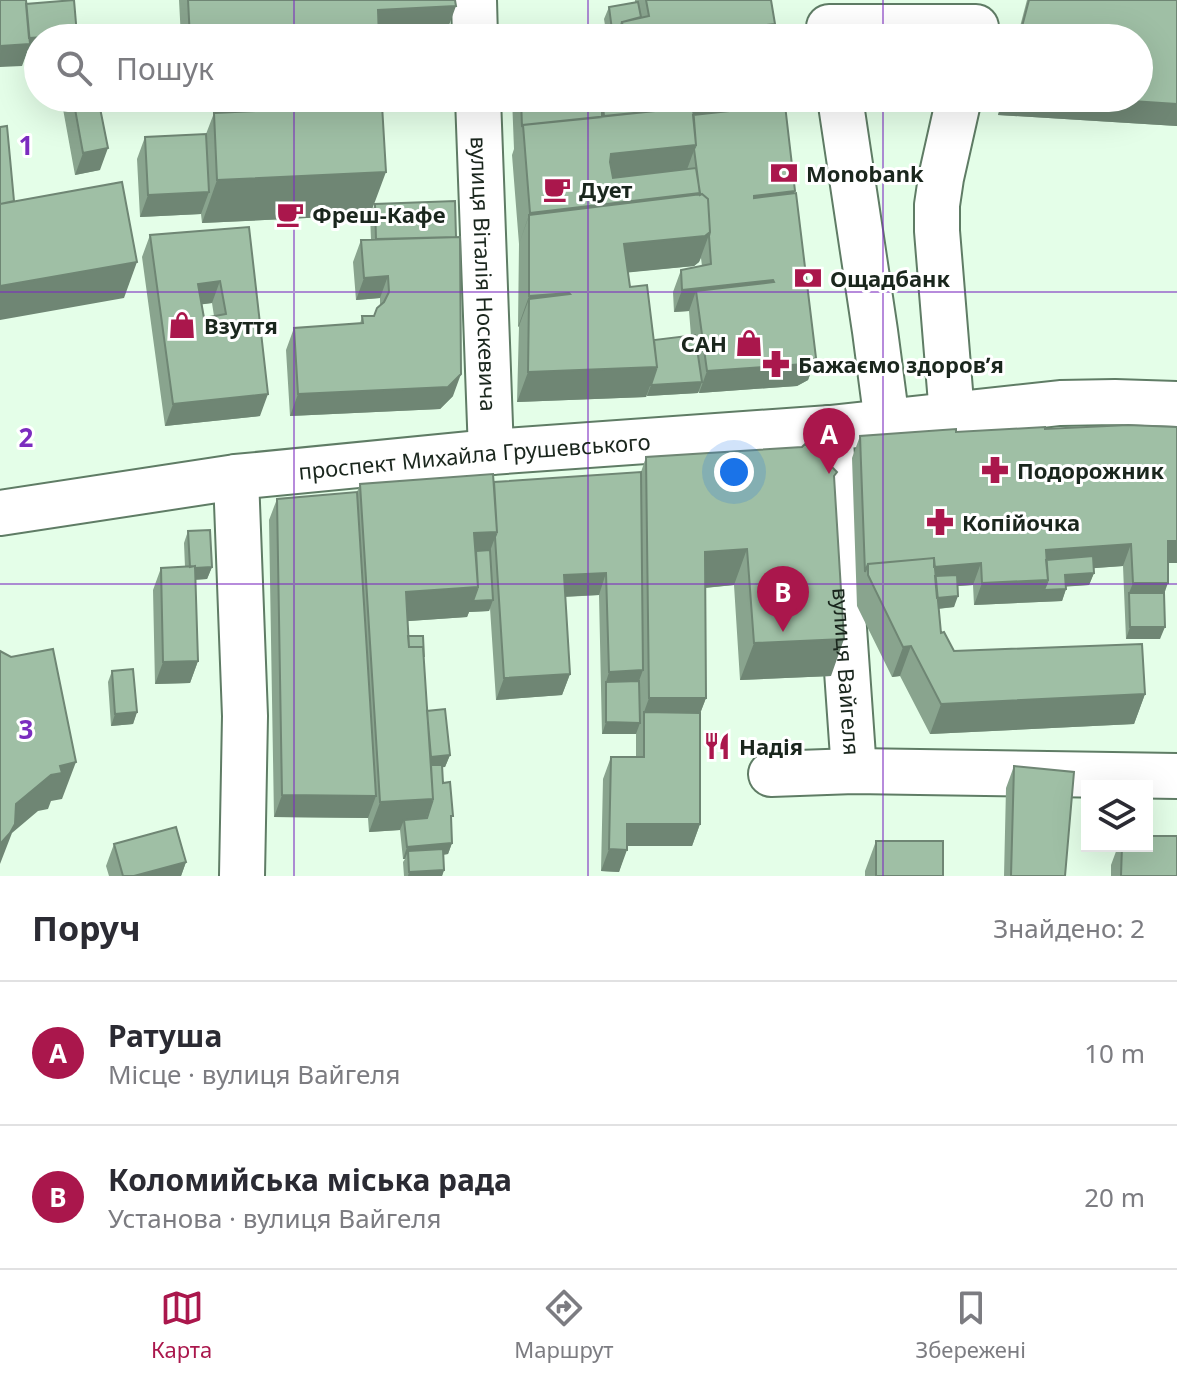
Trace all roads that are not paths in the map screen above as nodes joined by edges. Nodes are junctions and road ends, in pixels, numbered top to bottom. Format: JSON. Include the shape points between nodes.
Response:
{"nodes":[{"id":1,"x":474,"y":0,"type":"edge"},
{"id":2,"x":828,"y":22,"type":"edge"},
{"id":3,"x":977,"y":22,"type":"edge"},
{"id":4,"x":475,"y":24,"type":"edge"},
{"id":5,"x":479,"y":112,"type":"edge"},
{"id":6,"x":842,"y":112,"type":"edge"},
{"id":7,"x":956,"y":112,"type":"edge"},
{"id":8,"x":1177,"y":404,"type":"edge"},
{"id":9,"x":952,"y":415,"type":"junction"},
{"id":10,"x":887,"y":422,"type":"junction"},
{"id":11,"x":830,"y":428,"type":"junction"},
{"id":12,"x":491,"y":452,"type":"junction"},
{"id":13,"x":236,"y":477,"type":"junction"},
{"id":14,"x":0,"y":513,"type":"edge"},
{"id":15,"x":854,"y":771,"type":"junction"},
{"id":16,"x":771,"y":774,"type":"dead end"},
{"id":17,"x":1177,"y":776,"type":"edge"},
{"id":18,"x":242,"y":876,"type":"edge"}],
"edges":[{"from":1,"to":4,"type":"street"},
{"from":2,"to":3,"type":"street"},
{"from":5,"to":12,"type":"street","name":"вулиця Віталія Носкевича"},
{"from":6,"to":10,"type":"street"},
{"from":7,"to":9,"type":"street","via":[[937,205]]},
{"from":8,"to":9,"type":"street","name":"проспект Михайла Грушевського","via":[[1060,403]]},
{"from":9,"to":10,"type":"street","name":"проспект Михайла Грушевського"},
{"from":10,"to":11,"type":"street","name":"проспект Михайла Грушевського"},
{"from":11,"to":12,"type":"street","name":"проспект Михайла Грушевського"},
{"from":11,"to":15,"type":"street","name":"вулиця Вайгеля"},
{"from":12,"to":13,"type":"street","name":"проспект Михайла Грушевського"},
{"from":13,"to":14,"type":"street","name":"проспект Михайла Грушевського"},
{"from":13,"to":18,"type":"street","via":[[245,716]]},
{"from":15,"to":16,"type":"street"},
{"from":15,"to":17,"type":"street"}]}
